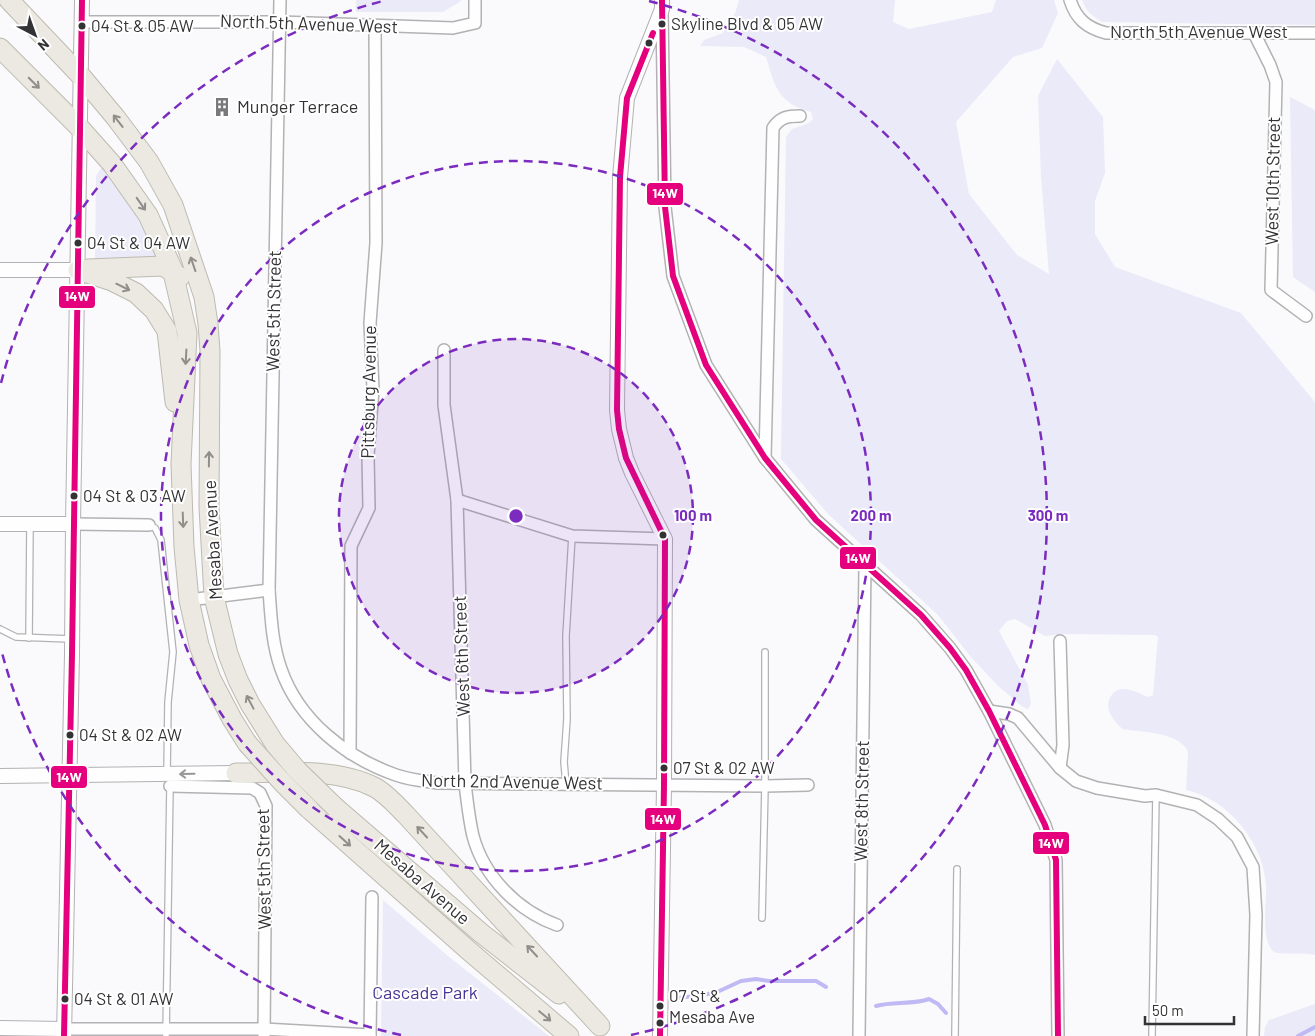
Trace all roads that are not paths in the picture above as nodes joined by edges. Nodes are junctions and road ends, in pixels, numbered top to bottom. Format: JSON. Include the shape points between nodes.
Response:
{"nodes":[{"id":1,"x":9,"y":0,"type":"edge"},
{"id":2,"x":82,"y":0,"type":"edge"},
{"id":3,"x":280,"y":0,"type":"edge"},
{"id":4,"x":475,"y":0,"type":"edge"},
{"id":5,"x":1070,"y":0,"type":"edge"},
{"id":6,"x":662,"y":5,"type":"edge"},
{"id":7,"x":82,"y":22,"type":"junction"},
{"id":8,"x":280,"y":22,"type":"junction"},
{"id":9,"x":375,"y":26,"type":"junction"},
{"id":10,"x":1254,"y":32,"type":"junction"},
{"id":11,"x":1315,"y":33,"type":"edge"},
{"id":12,"x":0,"y":48,"type":"edge"},
{"id":13,"x":81,"y":76,"type":"junction"},
{"id":14,"x":800,"y":116,"type":"dead end"},
{"id":15,"x":80,"y":128,"type":"junction"},
{"id":16,"x":0,"y":270,"type":"edge"},
{"id":17,"x":78,"y":270,"type":"junction"},
{"id":18,"x":173,"y":272,"type":"junction"},
{"id":19,"x":1306,"y":316,"type":"dead end"},
{"id":20,"x":208,"y":324,"type":"junction"},
{"id":21,"x":444,"y":350,"type":"dead end"},
{"id":22,"x":765,"y":458,"type":"junction"},
{"id":23,"x":181,"y":464,"type":"junction"},
{"id":24,"x":457,"y":500,"type":"junction"},
{"id":25,"x":0,"y":524,"type":"edge"},
{"id":26,"x":30,"y":524,"type":"junction"},
{"id":27,"x":73,"y":524,"type":"junction"},
{"id":28,"x":149,"y":525,"type":"joint"},
{"id":29,"x":572,"y":536,"type":"junction"},
{"id":30,"x":665,"y":539,"type":"junction"},
{"id":31,"x":865,"y":565,"type":"junction"},
{"id":32,"x":269,"y":590,"type":"junction"},
{"id":33,"x":214,"y":597,"type":"junction"},
{"id":34,"x":189,"y":600,"type":"junction"},
{"id":35,"x":271,"y":623,"type":"joint"},
{"id":36,"x":0,"y":629,"type":"edge"},
{"id":37,"x":29,"y":638,"type":"junction"},
{"id":38,"x":72,"y":639,"type":"junction"},
{"id":39,"x":1060,"y":641,"type":"dead end"},
{"id":40,"x":766,"y":652,"type":"dead end"},
{"id":41,"x":990,"y":711,"type":"junction"},
{"id":42,"x":350,"y":753,"type":"junction"},
{"id":43,"x":1060,"y":768,"type":"junction"},
{"id":44,"x":236,"y":773,"type":"joint"},
{"id":45,"x":0,"y":776,"type":"edge"},
{"id":46,"x":69,"y":776,"type":"junction"},
{"id":47,"x":168,"y":781,"type":"junction"},
{"id":48,"x":465,"y":783,"type":"junction"},
{"id":49,"x":566,"y":784,"type":"junction"},
{"id":50,"x":664,"y":785,"type":"junction"},
{"id":51,"x":808,"y":785,"type":"dead end"},
{"id":52,"x":765,"y":786,"type":"junction"},
{"id":53,"x":1156,"y":795,"type":"junction"},
{"id":54,"x":958,"y":869,"type":"dead end"},
{"id":55,"x":372,"y":897,"type":"dead end"},
{"id":56,"x":762,"y":918,"type":"dead end"},
{"id":57,"x":557,"y":925,"type":"dead end"},
{"id":58,"x":0,"y":1028,"type":"edge"},
{"id":59,"x":606,"y":1031,"type":"edge"},
{"id":60,"x":64,"y":1032,"type":"edge"},
{"id":61,"x":166,"y":1032,"type":"edge"},
{"id":62,"x":264,"y":1032,"type":"edge"},
{"id":63,"x":370,"y":1035,"type":"edge"},
{"id":64,"x":569,"y":1036,"type":"edge"},
{"id":65,"x":660,"y":1036,"type":"edge"},
{"id":66,"x":859,"y":1036,"type":"edge"},
{"id":67,"x":955,"y":1036,"type":"edge"},
{"id":68,"x":1058,"y":1036,"type":"edge"},
{"id":69,"x":1152,"y":1036,"type":"edge"},
{"id":70,"x":1253,"y":1036,"type":"edge"}],
"edges":[{"from":1,"to":13,"type":"highway","name":"Mesaba Avenue"},
{"from":2,"to":7,"type":"street"},
{"from":3,"to":8,"type":"street","name":"West 5th Street"},
{"from":4,"to":9,"type":"street","name":"North 5th Avenue West","via":[[475,22],[453,28]]},
{"from":5,"to":10,"type":"street","name":"North 5th Avenue West","via":[[1078,18],[1095,30],[1106,33]]},
{"from":6,"to":22,"type":"street","via":[[665,207],[673,276],[706,365]]},
{"from":6,"to":30,"type":"street","via":[[627,98],[620,176],[618,410],[626,458]]},
{"from":7,"to":8,"type":"street","name":"North 5th Avenue West"},
{"from":7,"to":13,"type":"street"},
{"from":8,"to":9,"type":"street","name":"North 5th Avenue West"},
{"from":8,"to":32,"type":"street","name":"West 5th Street"},
{"from":9,"to":42,"type":"street","name":"Pittsburg Avenue","via":[[376,243],[370,324],[373,389],[368,456],[369,508],[351,546]]},
{"from":10,"to":11,"type":"street","name":"North 5th Avenue West"},
{"from":10,"to":19,"type":"street","name":"West 10th Street","via":[[1276,82],[1272,290]]},
{"from":12,"to":15,"type":"highway","name":"Mesaba Avenue","one_way":true},
{"from":13,"to":15,"type":"street"},
{"from":20,"to":13,"type":"highway","name":"Mesaba Avenue","one_way":true,"via":[[204,297],[173,205],[149,162]]},
{"from":14,"to":22,"type":"street","via":[[783,118],[773,128]]},
{"from":15,"to":17,"type":"street"},
{"from":15,"to":18,"type":"highway","name":"Mesaba Avenue","one_way":true,"via":[[112,164],[148,215]]},
{"from":16,"to":17,"type":"street"},
{"from":17,"to":18,"type":"highway","via":[[163,266]]},
{"from":17,"to":23,"type":"highway","one_way":true,"via":[[136,293],[154,310],[167,331]]},
{"from":17,"to":27,"type":"street"},
{"from":18,"to":20,"type":"highway","via":[[183,279],[200,301]]},
{"from":18,"to":23,"type":"highway","name":"Mesaba Avenue","one_way":true,"via":[[188,333]]},
{"from":33,"to":20,"type":"highway","name":"Mesaba Avenue","one_way":true,"via":[[208,507]]},
{"from":21,"to":24,"type":"street","name":"West 6th Street","via":[[444,406]]},
{"from":22,"to":31,"type":"street","via":[[816,520]]},
{"from":23,"to":34,"type":"highway","name":"Mesaba Avenue","one_way":true},
{"from":24,"to":29,"type":"street"},
{"from":24,"to":48,"type":"street","name":"West 6th Street"},
{"from":25,"to":26,"type":"street"},
{"from":26,"to":27,"type":"street"},
{"from":26,"to":37,"type":"lane"},
{"from":27,"to":28,"type":"street"},
{"from":27,"to":38,"type":"street"},
{"from":28,"to":47,"type":"lane","via":[[155,528],[161,540],[173,652],[168,702]]},
{"from":29,"to":30,"type":"street"},
{"from":29,"to":49,"type":"lane","via":[[566,636]]},
{"from":30,"to":50,"type":"street"},
{"from":31,"to":41,"type":"street","via":[[921,615],[944,641]]},
{"from":31,"to":66,"type":"street","name":"West 8th Street"},
{"from":32,"to":33,"type":"street"},
{"from":32,"to":35,"type":"street","name":"West 5th Street"},
{"from":33,"to":34,"type":"street"},
{"from":59,"to":33,"type":"highway","name":"Mesaba Avenue","one_way":true,"bridge":true,"via":[[481,933],[336,808],[297,770],[275,744],[238,680]]},
{"from":34,"to":64,"type":"highway","name":"Mesaba Avenue","one_way":true,"bridge":true,"via":[[211,679],[247,743],[309,809]]},
{"from":35,"to":42,"type":"street","name":"North 2nd Avenue West","via":[[279,663],[290,689],[315,724]]},
{"from":36,"to":37,"type":"lane","via":[[16,637]]},
{"from":37,"to":38,"type":"lane"},
{"from":38,"to":46,"type":"street"},
{"from":39,"to":43,"type":"street","via":[[1063,746]]},
{"from":40,"to":52,"type":"lane"},
{"from":41,"to":43,"type":"street","via":[[1018,718]]},
{"from":41,"to":68,"type":"street","via":[[1045,825],[1056,860]]},
{"from":42,"to":48,"type":"street","name":"North 2nd Avenue West","via":[[398,776],[438,783]]},
{"from":43,"to":53,"type":"street","via":[[1076,781],[1097,788]]},
{"from":44,"to":47,"type":"street","one_way":true},
{"from":59,"to":44,"type":"highway","one_way":true,"via":[[406,815],[376,788],[358,780],[332,775]]},
{"from":45,"to":46,"type":"street"},
{"from":46,"to":47,"type":"street"},
{"from":46,"to":60,"type":"street"},
{"from":47,"to":61,"type":"lane"},
{"from":47,"to":62,"type":"street","name":"West 5th Street","via":[[252,788],[260,793],[266,806]]},
{"from":48,"to":49,"type":"street","name":"North 2nd Avenue West"},
{"from":48,"to":57,"type":"street","name":"West 6th Street","via":[[474,838],[484,862],[514,900]]},
{"from":49,"to":50,"type":"street","name":"North 2nd Avenue West"},
{"from":50,"to":52,"type":"street","name":"North 2nd Avenue West"},
{"from":50,"to":65,"type":"street"},
{"from":51,"to":52,"type":"street","name":"North 2nd Avenue West"},
{"from":52,"to":56,"type":"lane"},
{"from":53,"to":69,"type":"lane"},
{"from":53,"to":70,"type":"street","via":[[1197,805],[1218,819],[1237,837],[1253,867],[1256,915]]},
{"from":54,"to":67,"type":"lane"},
{"from":55,"to":63,"type":"street"},
{"from":58,"to":60,"type":"street"},
{"from":60,"to":61,"type":"street"},
{"from":61,"to":62,"type":"street"},
{"from":62,"to":63,"type":"street"}]}
